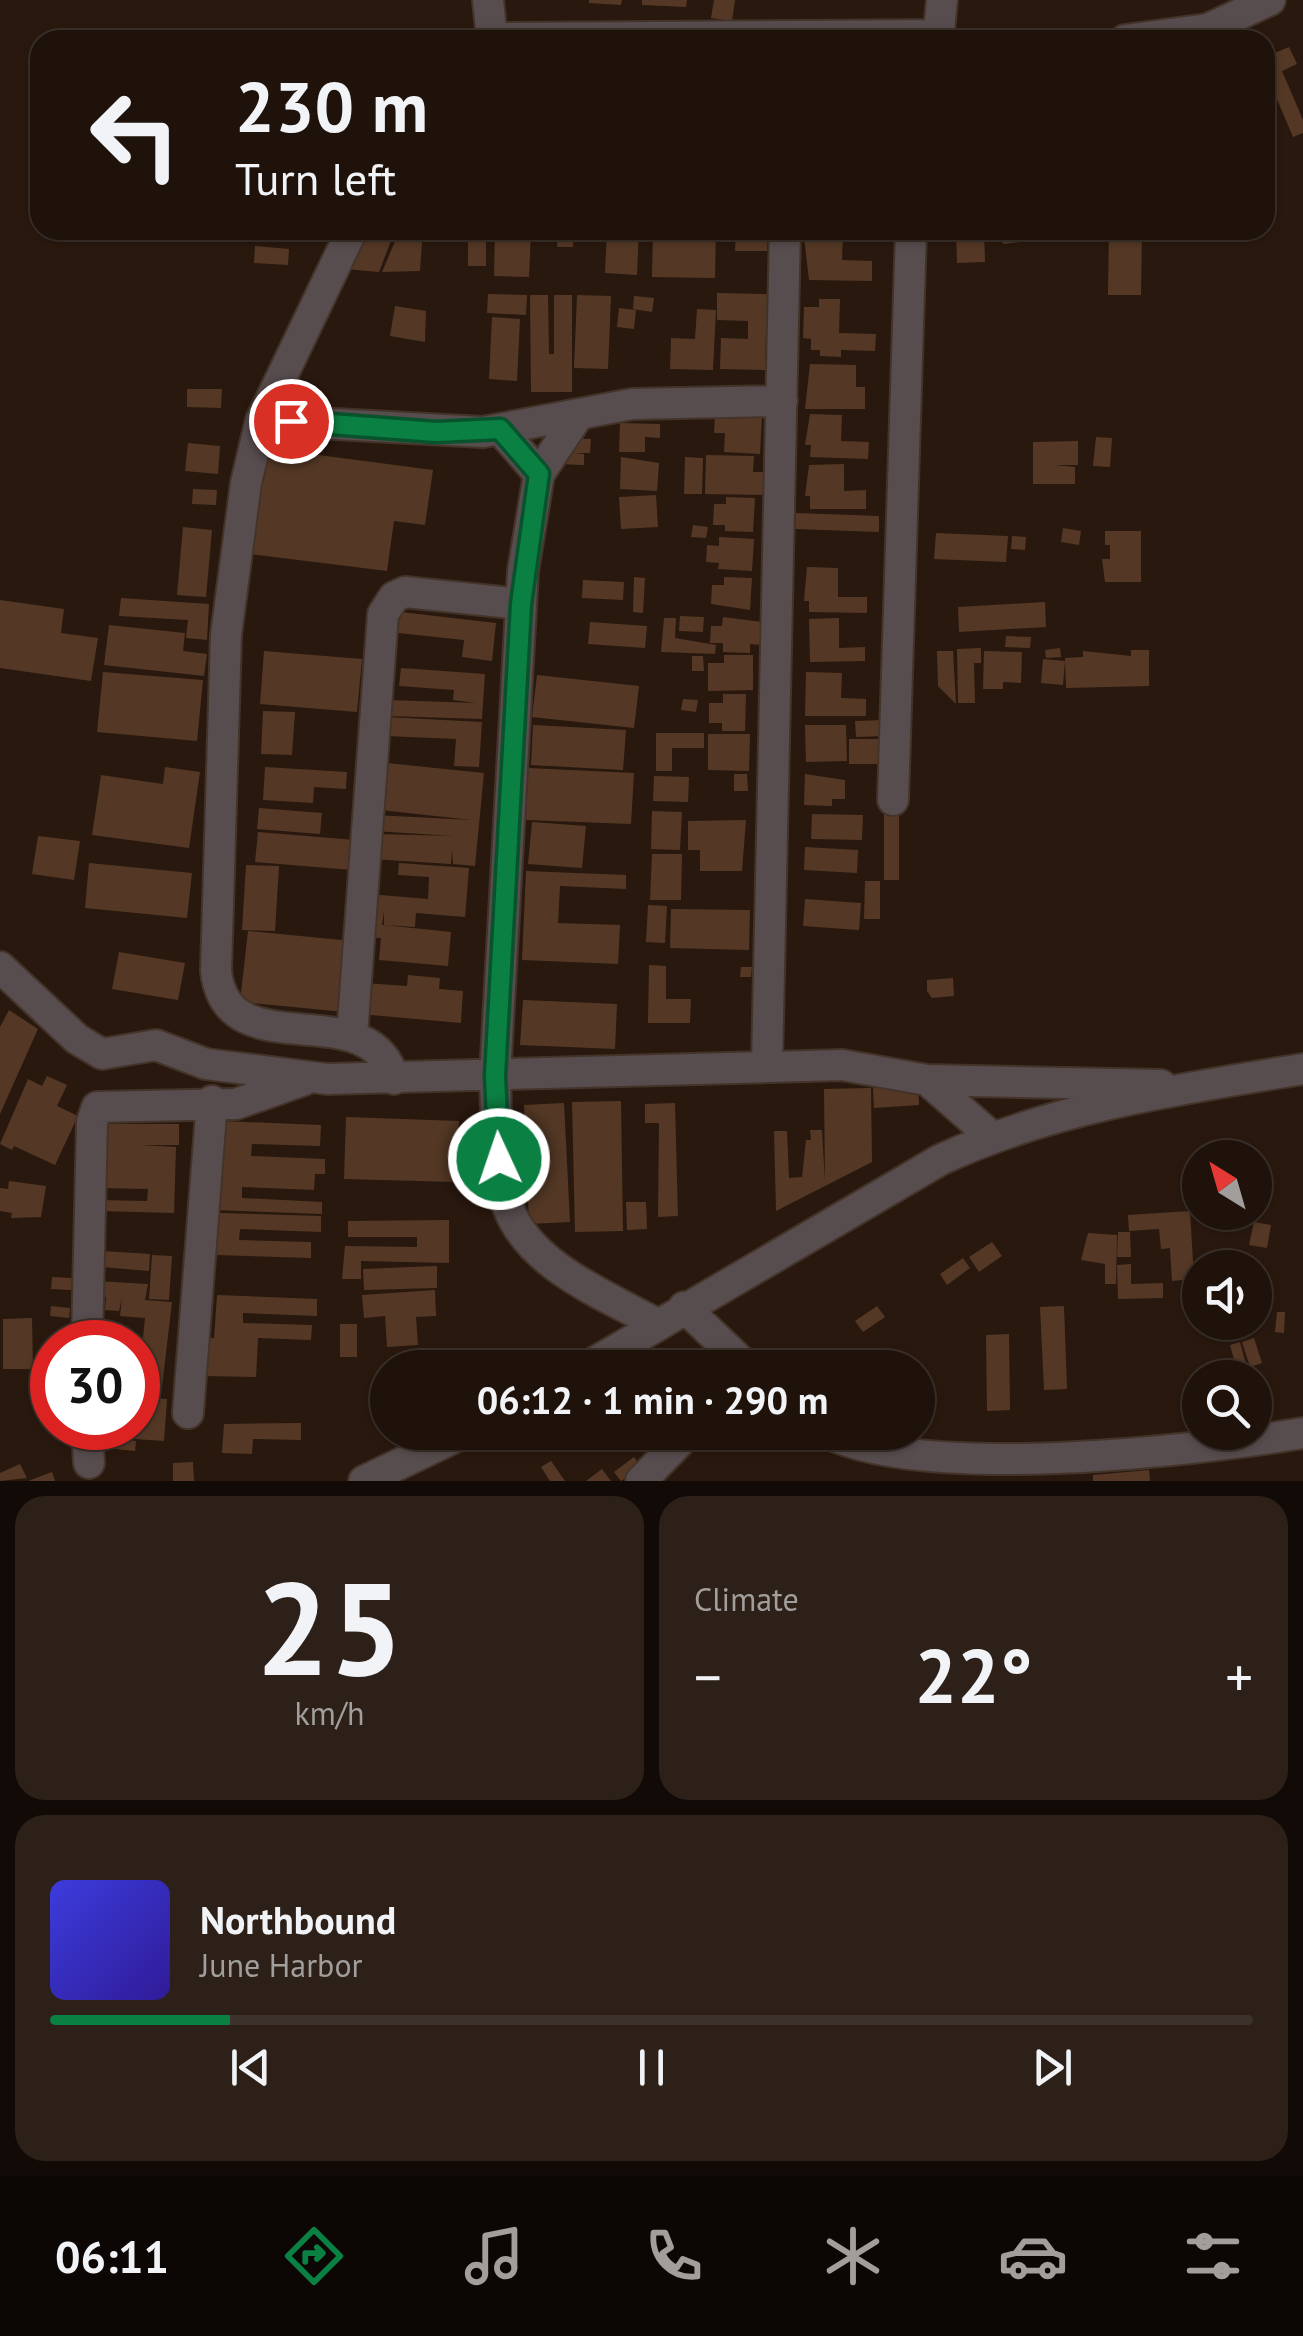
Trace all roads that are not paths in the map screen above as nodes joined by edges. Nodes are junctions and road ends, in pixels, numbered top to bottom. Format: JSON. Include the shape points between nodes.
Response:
{"nodes":[{"id":1,"x":488,"y":0,"type":"edge"},
{"id":2,"x":942,"y":0,"type":"edge"},
{"id":3,"x":1268,"y":4,"type":"edge"},
{"id":4,"x":491,"y":30,"type":"edge"},
{"id":5,"x":939,"y":30,"type":"edge"},
{"id":6,"x":1200,"y":30,"type":"edge"},
{"id":7,"x":347,"y":240,"type":"edge"},
{"id":8,"x":785,"y":240,"type":"edge"},
{"id":9,"x":911,"y":240,"type":"edge"},
{"id":10,"x":782,"y":401,"type":"junction"},
{"id":11,"x":579,"y":414,"type":"junction"},
{"id":12,"x":261,"y":420,"type":"junction"},
{"id":13,"x":500,"y":429,"type":"junction"},
{"id":14,"x":539,"y":474,"type":"junction"},
{"id":15,"x":521,"y":604,"type":"junction"},
{"id":16,"x":893,"y":800,"type":"dead end"},
{"id":17,"x":0,"y":968,"type":"edge"},
{"id":18,"x":352,"y":1036,"type":"junction"},
{"id":19,"x":767,"y":1066,"type":"junction"},
{"id":20,"x":1303,"y":1070,"type":"edge"},
{"id":21,"x":495,"y":1076,"type":"junction"},
{"id":22,"x":311,"y":1077,"type":"junction"},
{"id":23,"x":394,"y":1078,"type":"junction"},
{"id":24,"x":927,"y":1080,"type":"junction"},
{"id":25,"x":1184,"y":1088,"type":"junction"},
{"id":26,"x":212,"y":1101,"type":"junction"},
{"id":27,"x":992,"y":1136,"type":"junction"},
{"id":28,"x":684,"y":1307,"type":"junction"},
{"id":29,"x":88,"y":1320,"type":"edge"},
{"id":30,"x":657,"y":1324,"type":"junction"},
{"id":31,"x":614,"y":1350,"type":"edge"},
{"id":32,"x":729,"y":1350,"type":"edge"},
{"id":33,"x":188,"y":1413,"type":"dead end"},
{"id":34,"x":1303,"y":1433,"type":"edge"},
{"id":35,"x":88,"y":1450,"type":"edge"},
{"id":36,"x":429,"y":1450,"type":"edge"},
{"id":37,"x":671,"y":1450,"type":"edge"},
{"id":38,"x":849,"y":1450,"type":"edge"},
{"id":39,"x":863,"y":1450,"type":"edge"},
{"id":40,"x":89,"y":1463,"type":"dead end"},
{"id":41,"x":364,"y":1481,"type":"edge"},
{"id":42,"x":641,"y":1481,"type":"edge"},
{"id":43,"x":893,"y":1481,"type":"edge"}],
"edges":[{"from":1,"to":4,"type":"street"},
{"from":2,"to":5,"type":"street"},
{"from":3,"to":6,"type":"street"},
{"from":7,"to":12,"type":"street"},
{"from":8,"to":10,"type":"street"},
{"from":9,"to":16,"type":"street"},
{"from":10,"to":11,"type":"street","via":[[632,404]]},
{"from":10,"to":19,"type":"street"},
{"from":11,"to":13,"type":"street"},
{"from":11,"to":14,"type":"street"},
{"from":12,"to":13,"type":"street","via":[[436,432]]},
{"from":12,"to":18,"type":"street","via":[[226,635],[218,988],[242,1017],[258,1023]]},
{"from":13,"to":14,"type":"street"},
{"from":14,"to":15,"type":"street"},
{"from":15,"to":18,"type":"street","via":[[405,592],[383,614]]},
{"from":15,"to":21,"type":"street"},
{"from":17,"to":22,"type":"street","via":[[76,1040],[102,1054],[156,1045],[206,1064]]},
{"from":18,"to":23,"type":"street","via":[[380,1047]]},
{"from":19,"to":21,"type":"street"},
{"from":19,"to":24,"type":"street","via":[[842,1065]]},
{"from":20,"to":25,"type":"street"},
{"from":21,"to":23,"type":"street"},
{"from":21,"to":30,"type":"street","via":[[499,1159],[518,1226],[558,1268]]},
{"from":22,"to":23,"type":"street"},
{"from":22,"to":26,"type":"street","via":[[236,1104]]},
{"from":24,"to":25,"type":"street","via":[[1126,1081]]},
{"from":24,"to":27,"type":"street"},
{"from":25,"to":27,"type":"street"},
{"from":26,"to":29,"type":"street","via":[[187,1107],[104,1104],[94,1112]]},
{"from":26,"to":33,"type":"street"},
{"from":27,"to":28,"type":"street"},
{"from":28,"to":30,"type":"street"},
{"from":28,"to":32,"type":"street"},
{"from":30,"to":31,"type":"street"},
{"from":34,"to":39,"type":"street","via":[[1141,1458],[946,1466],[888,1461]]},
{"from":35,"to":40,"type":"street"},
{"from":36,"to":41,"type":"street"},
{"from":37,"to":42,"type":"street"},
{"from":38,"to":43,"type":"street"}]}
